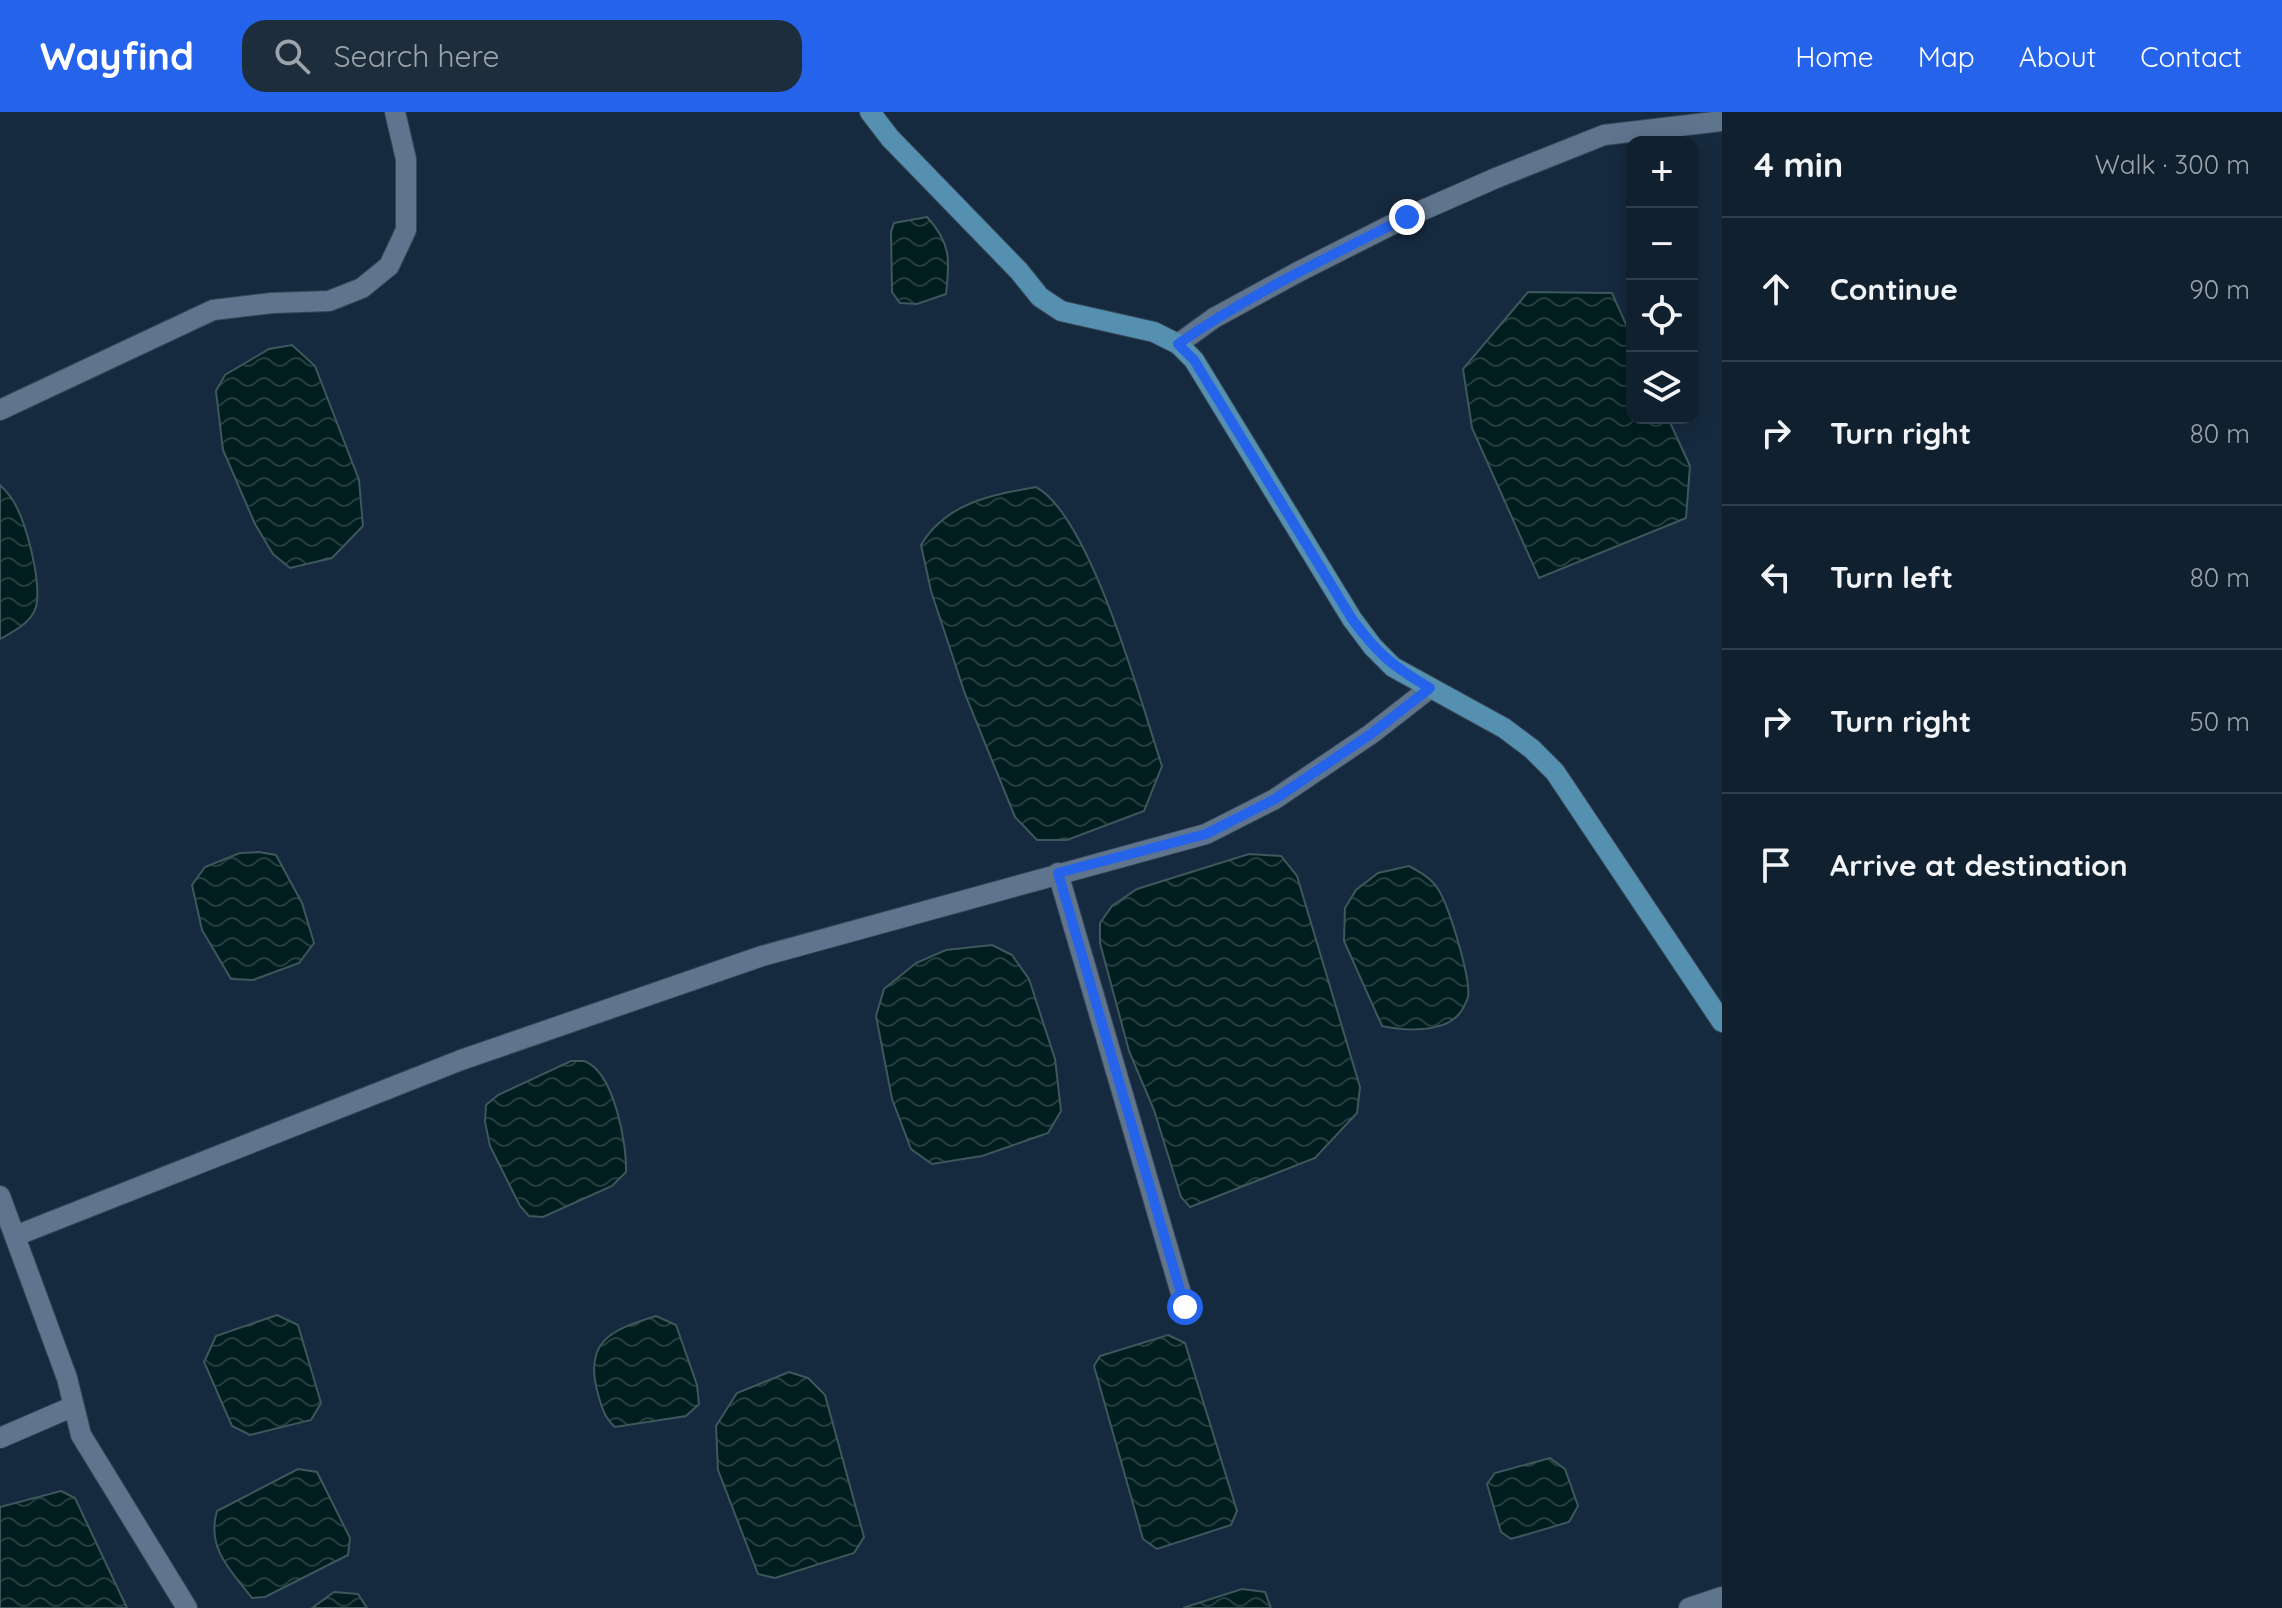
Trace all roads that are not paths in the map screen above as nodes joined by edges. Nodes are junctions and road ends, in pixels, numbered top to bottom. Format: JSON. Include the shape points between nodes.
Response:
{"nodes":[{"id":1,"x":395,"y":112,"type":"edge"},
{"id":2,"x":870,"y":112,"type":"edge"},
{"id":3,"x":1722,"y":121,"type":"edge"},
{"id":4,"x":1178,"y":344,"type":"junction"},
{"id":5,"x":0,"y":410,"type":"edge"},
{"id":6,"x":1430,"y":688,"type":"junction"},
{"id":7,"x":1058,"y":873,"type":"junction"},
{"id":8,"x":1722,"y":1022,"type":"edge"},
{"id":9,"x":0,"y":1196,"type":"edge"},
{"id":10,"x":15,"y":1236,"type":"junction"},
{"id":11,"x":1185,"y":1307,"type":"dead end"},
{"id":12,"x":74,"y":1406,"type":"junction"},
{"id":13,"x":0,"y":1438,"type":"edge"},
{"id":14,"x":1722,"y":1597,"type":"edge"},
{"id":15,"x":187,"y":1608,"type":"edge"},
{"id":16,"x":1689,"y":1608,"type":"edge"}],
"edges":[{"from":1,"to":5,"type":"street","via":[[406,159],[406,230],[389,266],[362,288],[329,301],[213,310]]},
{"from":2,"to":4,"type":"main road","via":[[1040,297],[1061,311],[1154,332]]},
{"from":3,"to":4,"type":"street","via":[[1604,135],[1496,178],[1298,272]]},
{"from":4,"to":6,"type":"main road","via":[[1194,360],[1359,629],[1393,667]]},
{"from":6,"to":7,"type":"street","via":[[1275,799],[1206,834]]},
{"from":6,"to":8,"type":"main road","via":[[1504,728],[1555,772]]},
{"from":7,"to":10,"type":"street","via":[[762,956],[491,1050]]},
{"from":7,"to":11,"type":"street"},
{"from":9,"to":10,"type":"street"},
{"from":10,"to":12,"type":"street"},
{"from":12,"to":13,"type":"street"},
{"from":12,"to":15,"type":"street","via":[[81,1435]]},
{"from":14,"to":16,"type":"street"}]}
